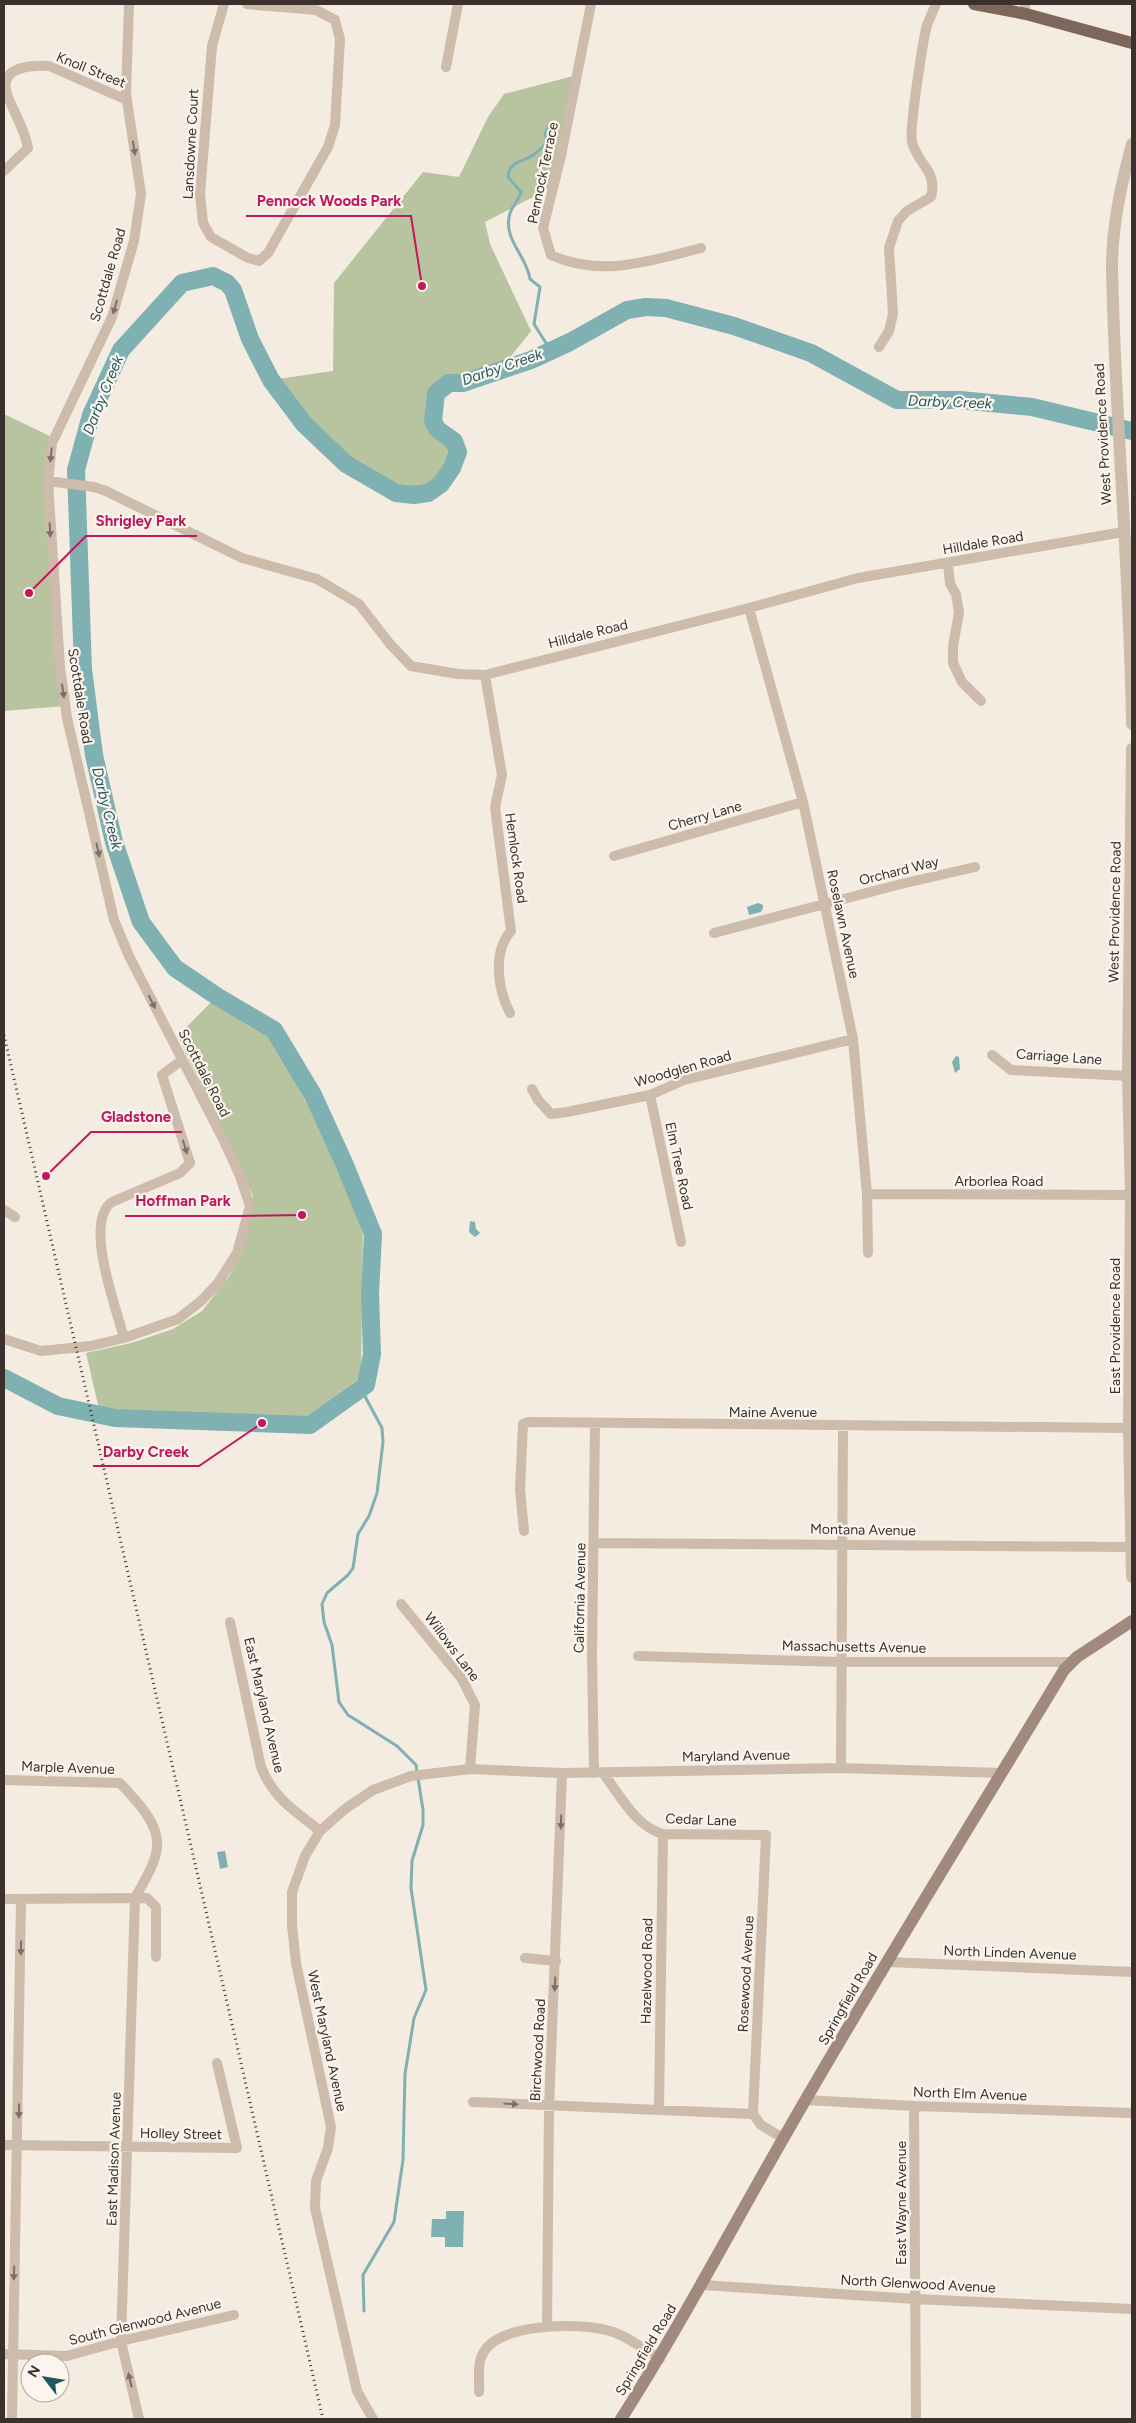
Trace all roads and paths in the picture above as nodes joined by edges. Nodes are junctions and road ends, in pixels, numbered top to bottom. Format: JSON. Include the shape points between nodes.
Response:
{"nodes":[{"id":1,"x":129,"y":4,"type":"edge"},
{"id":2,"x":224,"y":4,"type":"edge"},
{"id":3,"x":247,"y":4,"type":"edge"},
{"id":4,"x":458,"y":4,"type":"edge"},
{"id":5,"x":592,"y":4,"type":"edge"},
{"id":6,"x":936,"y":4,"type":"edge"},
{"id":7,"x":974,"y":4,"type":"edge"},
{"id":8,"x":1026,"y":9,"type":"edge"},
{"id":9,"x":1132,"y":43,"type":"edge"},
{"id":10,"x":446,"y":67,"type":"dead end"},
{"id":11,"x":127,"y":100,"type":"junction"},
{"id":12,"x":1132,"y":144,"type":"edge"},
{"id":13,"x":4,"y":171,"type":"edge"},
{"id":14,"x":701,"y":248,"type":"dead end"},
{"id":15,"x":879,"y":347,"type":"dead end"},
{"id":16,"x":52,"y":481,"type":"junction"},
{"id":17,"x":1123,"y":532,"type":"junction"},
{"id":18,"x":948,"y":564,"type":"junction"},
{"id":19,"x":748,"y":608,"type":"junction"},
{"id":20,"x":485,"y":675,"type":"junction"},
{"id":21,"x":981,"y":702,"type":"dead end"},
{"id":22,"x":1132,"y":724,"type":"edge"},
{"id":23,"x":1132,"y":749,"type":"edge"},
{"id":24,"x":803,"y":802,"type":"junction"},
{"id":25,"x":614,"y":856,"type":"dead end"},
{"id":26,"x":976,"y":867,"type":"dead end"},
{"id":27,"x":825,"y":905,"type":"junction"},
{"id":28,"x":714,"y":933,"type":"dead end"},
{"id":29,"x":510,"y":1013,"type":"dead end"},
{"id":30,"x":852,"y":1039,"type":"junction"},
{"id":31,"x":992,"y":1055,"type":"dead end"},
{"id":32,"x":182,"y":1060,"type":"junction"},
{"id":33,"x":1128,"y":1076,"type":"junction"},
{"id":34,"x":532,"y":1090,"type":"dead end"},
{"id":35,"x":650,"y":1095,"type":"junction"},
{"id":36,"x":867,"y":1194,"type":"junction"},
{"id":37,"x":1131,"y":1195,"type":"junction"},
{"id":38,"x":4,"y":1210,"type":"edge"},
{"id":39,"x":15,"y":1217,"type":"dead end"},
{"id":40,"x":681,"y":1242,"type":"dead end"},
{"id":41,"x":868,"y":1253,"type":"dead end"},
{"id":42,"x":124,"y":1338,"type":"junction"},
{"id":43,"x":4,"y":1339,"type":"edge"},
{"id":44,"x":596,"y":1424,"type":"junction"},
{"id":45,"x":843,"y":1426,"type":"junction"},
{"id":46,"x":1129,"y":1428,"type":"junction"},
{"id":47,"x":524,"y":1531,"type":"dead end"},
{"id":48,"x":595,"y":1542,"type":"junction"},
{"id":49,"x":843,"y":1544,"type":"junction"},
{"id":50,"x":1131,"y":1547,"type":"edge"},
{"id":51,"x":1132,"y":1576,"type":"edge"},
{"id":52,"x":401,"y":1604,"type":"dead end"},
{"id":53,"x":1132,"y":1620,"type":"edge"},
{"id":54,"x":230,"y":1622,"type":"dead end"},
{"id":55,"x":638,"y":1656,"type":"dead end"},
{"id":56,"x":842,"y":1662,"type":"junction"},
{"id":57,"x":1070,"y":1662,"type":"junction"},
{"id":58,"x":841,"y":1768,"type":"junction"},
{"id":59,"x":470,"y":1769,"type":"junction"},
{"id":60,"x":562,"y":1773,"type":"junction"},
{"id":61,"x":599,"y":1773,"type":"junction"},
{"id":62,"x":1002,"y":1773,"type":"junction"},
{"id":63,"x":4,"y":1780,"type":"edge"},
{"id":64,"x":320,"y":1831,"type":"junction"},
{"id":65,"x":663,"y":1834,"type":"junction"},
{"id":66,"x":766,"y":1835,"type":"joint"},
{"id":67,"x":136,"y":1898,"type":"junction"},
{"id":68,"x":4,"y":1899,"type":"edge"},
{"id":69,"x":21,"y":1900,"type":"junction"},
{"id":70,"x":156,"y":1957,"type":"dead end"},
{"id":71,"x":525,"y":1958,"type":"dead end"},
{"id":72,"x":556,"y":1961,"type":"junction"},
{"id":73,"x":887,"y":1962,"type":"junction"},
{"id":74,"x":1132,"y":1972,"type":"edge"},
{"id":75,"x":217,"y":2063,"type":"dead end"},
{"id":76,"x":806,"y":2100,"type":"junction"},
{"id":77,"x":474,"y":2102,"type":"dead end"},
{"id":78,"x":914,"y":2106,"type":"junction"},
{"id":79,"x":549,"y":2107,"type":"junction"},
{"id":80,"x":659,"y":2109,"type":"junction"},
{"id":81,"x":1132,"y":2113,"type":"edge"},
{"id":82,"x":753,"y":2114,"type":"junction"},
{"id":83,"x":783,"y":2138,"type":"junction"},
{"id":84,"x":4,"y":2145,"type":"edge"},
{"id":85,"x":18,"y":2146,"type":"junction"},
{"id":86,"x":128,"y":2147,"type":"junction"},
{"id":87,"x":703,"y":2285,"type":"junction"},
{"id":88,"x":915,"y":2299,"type":"junction"},
{"id":89,"x":1132,"y":2309,"type":"edge"},
{"id":90,"x":234,"y":2315,"type":"dead end"},
{"id":91,"x":547,"y":2327,"type":"junction"},
{"id":92,"x":121,"y":2340,"type":"junction"},
{"id":93,"x":8,"y":2354,"type":"edge"},
{"id":94,"x":660,"y":2358,"type":"junction"},
{"id":95,"x":479,"y":2392,"type":"dead end"},
{"id":96,"x":12,"y":2419,"type":"edge"},
{"id":97,"x":140,"y":2419,"type":"edge"},
{"id":98,"x":373,"y":2419,"type":"edge"},
{"id":99,"x":621,"y":2419,"type":"edge"},
{"id":100,"x":916,"y":2419,"type":"edge"}],
"edges":[{"from":1,"to":11,"type":"street","name":"Scottdale Road"},
{"from":2,"to":3,"type":"street","name":"Lansdowne Court","via":[[212,46],[200,194],[203,222],[211,237],[259,261],[268,253],[328,147],[335,125],[340,39],[335,20],[316,10]]},
{"from":4,"to":10,"type":"street"},
{"from":5,"to":14,"type":"street","name":"Pennock Terrace","via":[[543,228],[551,255],[568,263],[610,268],[635,266]]},
{"from":6,"to":15,"type":"street","via":[[925,37],[912,141],[918,157],[932,176],[934,187],[931,197],[898,221],[889,248],[893,314],[889,331]]},
{"from":7,"to":8,"type":"main road"},
{"from":8,"to":9,"type":"main road"},
{"from":11,"to":13,"type":"street","name":"Knoll Street","via":[[49,66],[19,68],[6,81],[5,89],[19,117],[28,148]]},
{"from":11,"to":16,"type":"street","name":"Scottdale Road","one_way":true,"via":[[141,194],[134,242],[112,317],[52,443]]},
{"from":12,"to":17,"type":"street","name":"West Providence Road","via":[[1123,177],[1112,250]]},
{"from":16,"to":20,"type":"street","name":"Hilldale Road","via":[[106,491],[242,558],[318,578],[359,604],[411,666]]},
{"from":16,"to":32,"type":"street","name":"Scottdale Road","one_way":true,"via":[[58,639],[67,718],[114,920]]},
{"from":17,"to":18,"type":"street","name":"Hilldale Road"},
{"from":17,"to":22,"type":"street","name":"West Providence Road","via":[[1131,649]]},
{"from":18,"to":19,"type":"street","name":"Hilldale Road","via":[[858,578]]},
{"from":18,"to":21,"type":"street","via":[[959,613],[953,646],[954,664],[962,682]]},
{"from":19,"to":20,"type":"street","name":"Hilldale Road"},
{"from":19,"to":24,"type":"street","name":"Roselawn Avenue"},
{"from":20,"to":29,"type":"street","name":"Hemlock Road","via":[[502,775],[495,807],[511,931],[504,939],[499,965],[505,1004]]},
{"from":23,"to":33,"type":"street","name":"West Providence Road"},
{"from":24,"to":25,"type":"street","name":"Cherry Lane"},
{"from":24,"to":27,"type":"street","name":"Roselawn Avenue"},
{"from":26,"to":27,"type":"street","name":"Orchard Way"},
{"from":27,"to":28,"type":"street","name":"Orchard Way"},
{"from":27,"to":30,"type":"street","name":"Roselawn Avenue"},
{"from":30,"to":35,"type":"street","name":"Woodglen Road","via":[[684,1080]]},
{"from":30,"to":36,"type":"street","name":"Roselawn Avenue"},
{"from":31,"to":33,"type":"street","name":"Carriage Lane","via":[[1011,1070]]},
{"from":32,"to":42,"type":"street","one_way":true,"via":[[162,1075],[190,1163],[180,1174],[107,1206],[102,1221],[106,1278]]},
{"from":32,"to":42,"type":"street","name":"Scottdale Road","via":[[240,1176],[250,1206],[237,1253],[218,1283],[201,1301],[178,1319]]},
{"from":33,"to":37,"type":"street","name":"East Providence Road"},
{"from":34,"to":35,"type":"street","name":"Woodglen Road","via":[[552,1114]]},
{"from":35,"to":40,"type":"street","name":"Elm Tree Road"},
{"from":36,"to":37,"type":"street","name":"Arborlea Road"},
{"from":36,"to":41,"type":"street","name":"Roselawn Avenue"},
{"from":37,"to":46,"type":"street","name":"East Providence Road"},
{"from":38,"to":39,"type":"street"},
{"from":42,"to":43,"type":"street","name":"Scottdale Road","via":[[91,1346],[41,1351]]},
{"from":44,"to":45,"type":"street","name":"Maine Avenue"},
{"from":44,"to":47,"type":"street","name":"Maine Avenue","via":[[523,1424],[520,1490]]},
{"from":44,"to":48,"type":"street","name":"California Avenue"},
{"from":45,"to":46,"type":"street","name":"Maine Avenue"},
{"from":45,"to":49,"type":"street"},
{"from":46,"to":50,"type":"street","name":"East Providence Road"},
{"from":48,"to":49,"type":"street","name":"Montana Avenue"},
{"from":48,"to":61,"type":"street","name":"California Avenue","via":[[592,1655]]},
{"from":49,"to":50,"type":"street","name":"Montana Avenue"},
{"from":49,"to":56,"type":"street"},
{"from":50,"to":51,"type":"street","name":"East Providence Road"},
{"from":52,"to":59,"type":"street","name":"Willows Lane","via":[[462,1679],[475,1705]]},
{"from":53,"to":57,"type":"main road","name":"Springfield Road"},
{"from":54,"to":64,"type":"street","name":"East Maryland Avenue","via":[[261,1767],[267,1781],[275,1794]]},
{"from":55,"to":56,"type":"street","name":"Massachusetts Avenue"},
{"from":56,"to":57,"type":"street","name":"Massachusetts Avenue"},
{"from":56,"to":58,"type":"street"},
{"from":57,"to":62,"type":"main road","name":"Springfield Road"},
{"from":58,"to":61,"type":"street","name":"Maryland Avenue"},
{"from":58,"to":62,"type":"street","name":"Maryland Avenue"},
{"from":59,"to":60,"type":"street","name":"Maryland Avenue"},
{"from":59,"to":64,"type":"street","name":"West Maryland Avenue","via":[[411,1776],[373,1790]]},
{"from":60,"to":61,"type":"street","name":"Maryland Avenue"},
{"from":60,"to":72,"type":"street","name":"Birchwood Road","one_way":true},
{"from":61,"to":65,"type":"street","name":"Cedar Lane","via":[[641,1824]]},
{"from":62,"to":73,"type":"main road","name":"Springfield Road"},
{"from":63,"to":67,"type":"street","name":"Marple Avenue","via":[[120,1783],[140,1804],[156,1835],[157,1848]]},
{"from":64,"to":98,"type":"street","name":"West Maryland Avenue","via":[[305,1856],[292,1892],[296,1963],[331,2127],[328,2148],[316,2181],[315,2208],[357,2391]]},
{"from":65,"to":66,"type":"street","name":"Cedar Lane"},
{"from":65,"to":80,"type":"street","name":"Hazelwood Road"},
{"from":66,"to":82,"type":"street","name":"Rosewood Avenue"},
{"from":67,"to":69,"type":"street"},
{"from":67,"to":70,"type":"street","via":[[147,1898],[156,1907]]},
{"from":67,"to":86,"type":"street","name":"East Madison Avenue"},
{"from":68,"to":69,"type":"street"},
{"from":69,"to":85,"type":"street","one_way":true},
{"from":71,"to":72,"type":"street"},
{"from":72,"to":79,"type":"street","name":"Birchwood Road","one_way":true},
{"from":73,"to":74,"type":"street","name":"North Linden Avenue"},
{"from":73,"to":76,"type":"main road","name":"Springfield Road"},
{"from":75,"to":86,"type":"street","name":"Holley Street","via":[[237,2148]]},
{"from":76,"to":78,"type":"street","name":"North Elm Avenue"},
{"from":76,"to":83,"type":"main road","name":"Springfield Road"},
{"from":77,"to":79,"type":"street","one_way":true},
{"from":78,"to":81,"type":"street","name":"North Elm Avenue"},
{"from":78,"to":88,"type":"street","name":"East Wayne Avenue"},
{"from":79,"to":80,"type":"street"},
{"from":79,"to":91,"type":"street","name":"Birchwood Road"},
{"from":80,"to":82,"type":"street"},
{"from":82,"to":83,"type":"street","via":[[761,2125]]},
{"from":83,"to":87,"type":"main road","name":"Springfield Road"},
{"from":84,"to":85,"type":"street","name":"Holley Street"},
{"from":85,"to":86,"type":"street","name":"Holley Street"},
{"from":85,"to":93,"type":"street","one_way":true},
{"from":86,"to":92,"type":"street","name":"East Madison Avenue"},
{"from":87,"to":88,"type":"street","name":"North Glenwood Avenue"},
{"from":87,"to":94,"type":"main road","name":"Springfield Road"},
{"from":88,"to":89,"type":"street","name":"North Glenwood Avenue"},
{"from":88,"to":100,"type":"street","name":"East Wayne Avenue"},
{"from":90,"to":92,"type":"street","name":"South Glenwood Avenue"},
{"from":91,"to":94,"type":"street","via":[[591,2326],[612,2331]]},
{"from":91,"to":95,"type":"street","via":[[513,2331],[494,2339],[481,2357]]},
{"from":92,"to":93,"type":"street","name":"South Glenwood Avenue","via":[[67,2356]]},
{"from":97,"to":92,"type":"street","name":"East Madison Avenue","one_way":true},
{"from":93,"to":96,"type":"street"},
{"from":94,"to":99,"type":"main road","name":"Springfield Road"}]}
